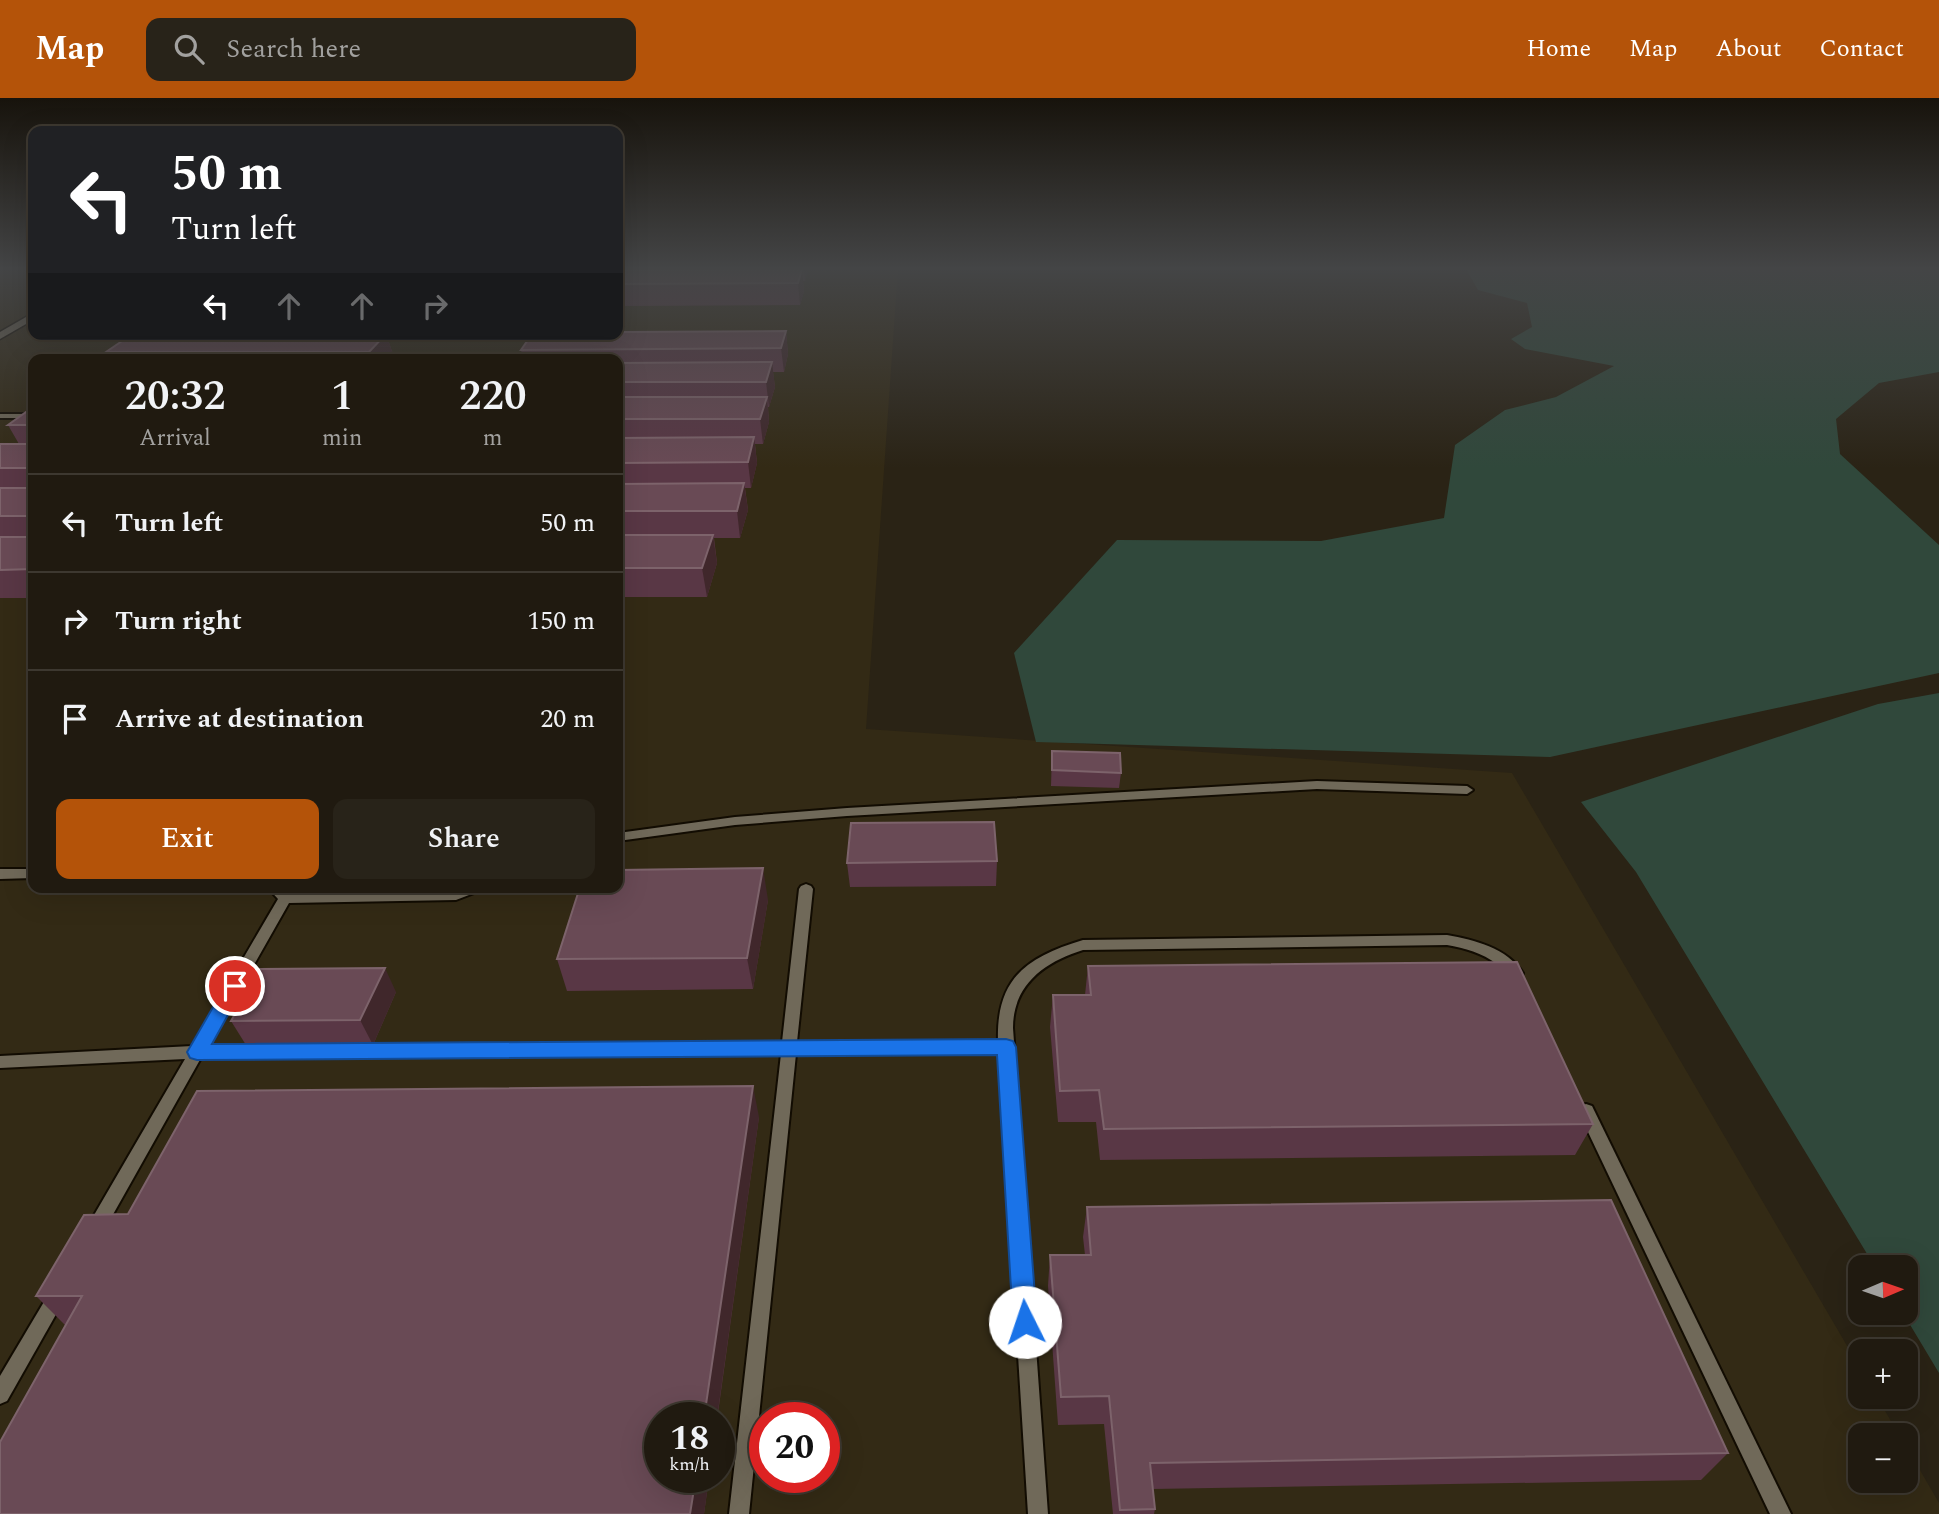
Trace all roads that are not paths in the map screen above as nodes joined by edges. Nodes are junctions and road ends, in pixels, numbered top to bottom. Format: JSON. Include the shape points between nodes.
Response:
{"nodes":[{"id":1,"x":0,"y":416,"type":"edge"},
{"id":2,"x":28,"y":416,"type":"edge"},
{"id":3,"x":1467,"y":790,"type":"dead end"},
{"id":4,"x":623,"y":836,"type":"edge"},
{"id":5,"x":0,"y":874,"type":"edge"},
{"id":6,"x":28,"y":874,"type":"edge"},
{"id":7,"x":806,"y":889,"type":"dead end"},
{"id":8,"x":278,"y":893,"type":"edge"},
{"id":9,"x":338,"y":893,"type":"edge"},
{"id":10,"x":461,"y":893,"type":"edge"},
{"id":11,"x":1525,"y":984,"type":"edge"},
{"id":12,"x":1006,"y":1047,"type":"junction"},
{"id":13,"x":789,"y":1048,"type":"junction"},
{"id":14,"x":197,"y":1052,"type":"junction"},
{"id":15,"x":0,"y":1062,"type":"edge"},
{"id":16,"x":1579,"y":1095,"type":"edge"},
{"id":17,"x":88,"y":1241,"type":"edge"},
{"id":18,"x":68,"y":1276,"type":"edge"},
{"id":19,"x":0,"y":1394,"type":"edge"},
{"id":20,"x":740,"y":1514,"type":"edge"},
{"id":21,"x":1038,"y":1514,"type":"edge"},
{"id":22,"x":1781,"y":1514,"type":"edge"}],
"edges":[{"from":1,"to":2,"type":"lane"},
{"from":3,"to":4,"type":"lane","via":[[1317,785],[735,821]]},
{"from":5,"to":6,"type":"lane"},
{"from":7,"to":13,"type":"lane"},
{"from":8,"to":14,"type":"lane"},
{"from":9,"to":10,"type":"lane"},
{"from":11,"to":12,"type":"lane","via":[[1492,953],[1447,940],[1083,945],[1048,955],[1023,977],[1007,1009]]},
{"from":12,"to":13,"type":"lane"},
{"from":12,"to":21,"type":"lane"},
{"from":13,"to":14,"type":"lane"},
{"from":13,"to":20,"type":"lane"},
{"from":14,"to":15,"type":"lane"},
{"from":14,"to":17,"type":"lane"},
{"from":16,"to":22,"type":"lane"},
{"from":18,"to":19,"type":"lane"}]}
